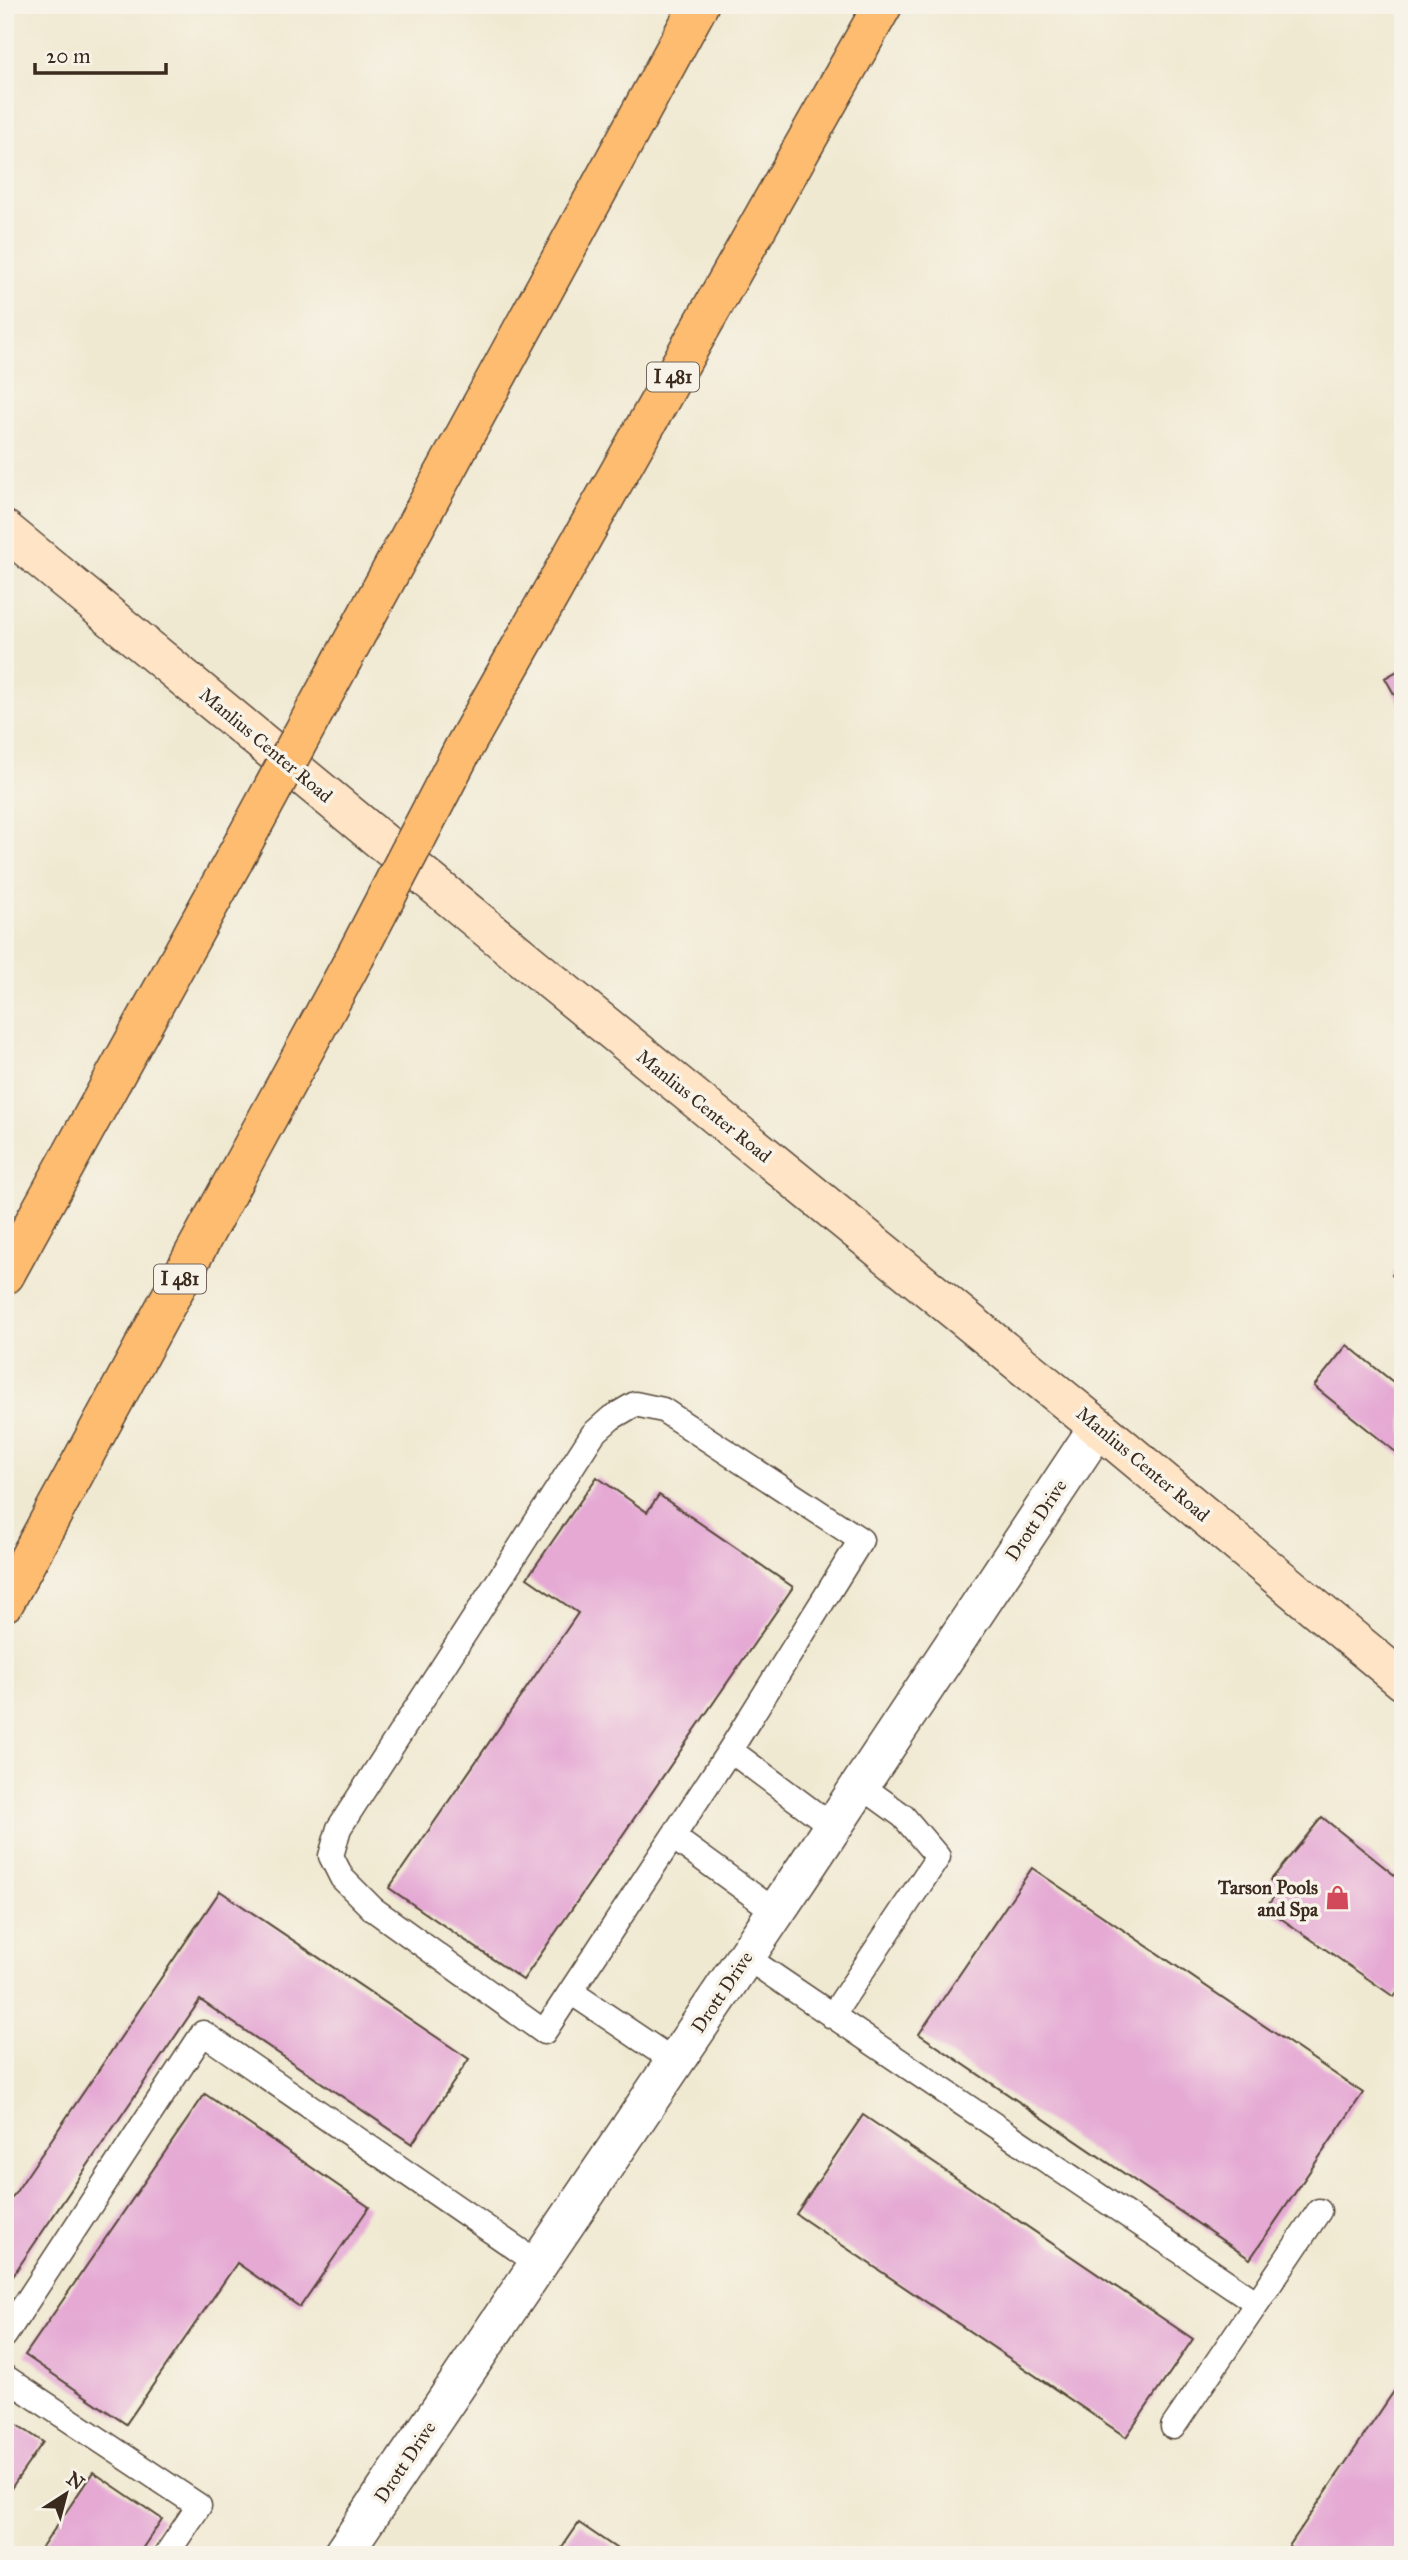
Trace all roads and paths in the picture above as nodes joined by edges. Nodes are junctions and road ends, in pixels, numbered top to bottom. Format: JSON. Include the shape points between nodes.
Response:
{"nodes":[{"id":1,"x":699,"y":5,"type":"edge"},
{"id":2,"x":883,"y":5,"type":"edge"},
{"id":3,"x":5,"y":530,"type":"edge"},
{"id":4,"x":5,"y":1275,"type":"edge"},
{"id":5,"x":1098,"y":1427,"type":"junction"},
{"id":6,"x":5,"y":1602,"type":"edge"},
{"id":7,"x":1403,"y":1681,"type":"edge"},
{"id":8,"x":730,"y":1750,"type":"junction"},
{"id":9,"x":860,"y":1786,"type":"junction"},
{"id":10,"x":833,"y":1827,"type":"junction"},
{"id":11,"x":673,"y":1837,"type":"junction"},
{"id":12,"x":776,"y":1912,"type":"junction"},
{"id":13,"x":746,"y":1957,"type":"junction"},
{"id":14,"x":571,"y":1992,"type":"junction"},
{"id":15,"x":832,"y":2016,"type":"junction"},
{"id":16,"x":675,"y":2062,"type":"junction"},
{"id":17,"x":1319,"y":2211,"type":"dead end"},
{"id":18,"x":538,"y":2264,"type":"junction"},
{"id":19,"x":1256,"y":2303,"type":"junction"},
{"id":20,"x":5,"y":2335,"type":"edge"},
{"id":21,"x":5,"y":2377,"type":"edge"},
{"id":22,"x":1173,"y":2427,"type":"dead end"},
{"id":23,"x":166,"y":2555,"type":"edge"},
{"id":24,"x":342,"y":2555,"type":"edge"}],
"edges":[{"from":1,"to":4,"type":"highway","bridge":true},
{"from":2,"to":6,"type":"highway","number":"I 481","bridge":true,"via":[[463,749]]},
{"from":3,"to":5,"type":"main road","name":"Manlius Center Road"},
{"from":5,"to":7,"type":"main road","name":"Manlius Center Road"},
{"from":5,"to":9,"type":"street","name":"Drott Drive"},
{"from":8,"to":10,"type":"lane"},
{"from":8,"to":11,"type":"lane"},
{"from":8,"to":14,"type":"lane","via":[[861,1540],[663,1410],[635,1404],[593,1434],[340,1828],[331,1856],[342,1878],[373,1909],[544,2032]]},
{"from":9,"to":10,"type":"street","name":"Drott Drive"},
{"from":9,"to":15,"type":"lane","via":[[903,1816],[937,1857]]},
{"from":10,"to":12,"type":"street","name":"Drott Drive"},
{"from":11,"to":12,"type":"lane"},
{"from":11,"to":14,"type":"lane"},
{"from":12,"to":13,"type":"street","name":"Drott Drive"},
{"from":13,"to":15,"type":"lane"},
{"from":13,"to":16,"type":"street","name":"Drott Drive"},
{"from":14,"to":16,"type":"lane"},
{"from":15,"to":19,"type":"lane"},
{"from":16,"to":18,"type":"street","name":"Drott Drive"},
{"from":17,"to":19,"type":"lane"},
{"from":18,"to":20,"type":"lane","via":[[203,2033]]},
{"from":18,"to":24,"type":"street","name":"Drott Drive"},
{"from":19,"to":22,"type":"lane"},
{"from":21,"to":23,"type":"lane","via":[[198,2506]]}]}
